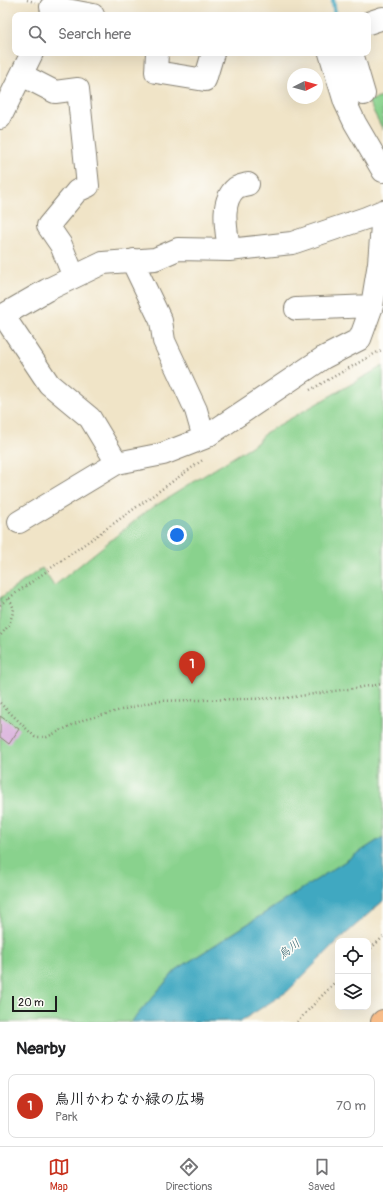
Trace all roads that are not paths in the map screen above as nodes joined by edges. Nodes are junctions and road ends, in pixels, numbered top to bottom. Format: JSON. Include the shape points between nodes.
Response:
{"nodes":[{"id":1,"x":97,"y":5,"type":"edge"},
{"id":2,"x":51,"y":7,"type":"edge"},
{"id":3,"x":383,"y":18,"type":"edge"},
{"id":4,"x":371,"y":23,"type":"edge"},
{"id":5,"x":31,"y":56,"type":"edge"},
{"id":6,"x":158,"y":56,"type":"edge"},
{"id":7,"x":212,"y":56,"type":"edge"},
{"id":8,"x":331,"y":56,"type":"edge"},
{"id":9,"x":353,"y":56,"type":"edge"},
{"id":10,"x":22,"y":75,"type":"junction"},
{"id":11,"x":364,"y":94,"type":"dead end"},
{"id":12,"x":0,"y":118,"type":"edge"},
{"id":13,"x":383,"y":171,"type":"edge"},
{"id":14,"x":248,"y":184,"type":"dead end"},
{"id":15,"x":383,"y":212,"type":"edge"},
{"id":16,"x":229,"y":250,"type":"junction"},
{"id":17,"x":134,"y":260,"type":"junction"},
{"id":18,"x":74,"y":277,"type":"junction"},
{"id":19,"x":372,"y":306,"type":"junction"},
{"id":20,"x":296,"y":309,"type":"dead end"},
{"id":21,"x":2,"y":316,"type":"edge"},
{"id":22,"x":207,"y":446,"type":"junction"},
{"id":23,"x":117,"y":463,"type":"junction"},
{"id":24,"x":19,"y":522,"type":"dead end"}],
"edges":[{"from":1,"to":2,"type":"street"},
{"from":3,"to":4,"type":"street"},
{"from":5,"to":10,"type":"street"},
{"from":6,"to":7,"type":"street","via":[[156,72],[205,80]]},
{"from":8,"to":13,"type":"street","via":[[345,102]]},
{"from":9,"to":11,"type":"street"},
{"from":10,"to":12,"type":"street"},
{"from":10,"to":18,"type":"street","via":[[55,92],[78,89],[88,186],[77,191],[48,226],[61,245]]},
{"from":14,"to":16,"type":"street","via":[[236,188],[228,200],[226,213]]},
{"from":15,"to":16,"type":"street","via":[[292,243]]},
{"from":15,"to":19,"type":"street","via":[[380,263]]},
{"from":16,"to":17,"type":"street","via":[[178,250],[155,259]]},
{"from":17,"to":18,"type":"street","via":[[103,263]]},
{"from":17,"to":22,"type":"street","via":[[161,321],[164,341],[196,410]]},
{"from":18,"to":21,"type":"street"},
{"from":19,"to":20,"type":"street"},
{"from":19,"to":22,"type":"street","via":[[360,339],[323,358]]},
{"from":21,"to":23,"type":"street","via":[[49,384],[90,418]]},
{"from":22,"to":23,"type":"street"},
{"from":23,"to":24,"type":"street"}]}
